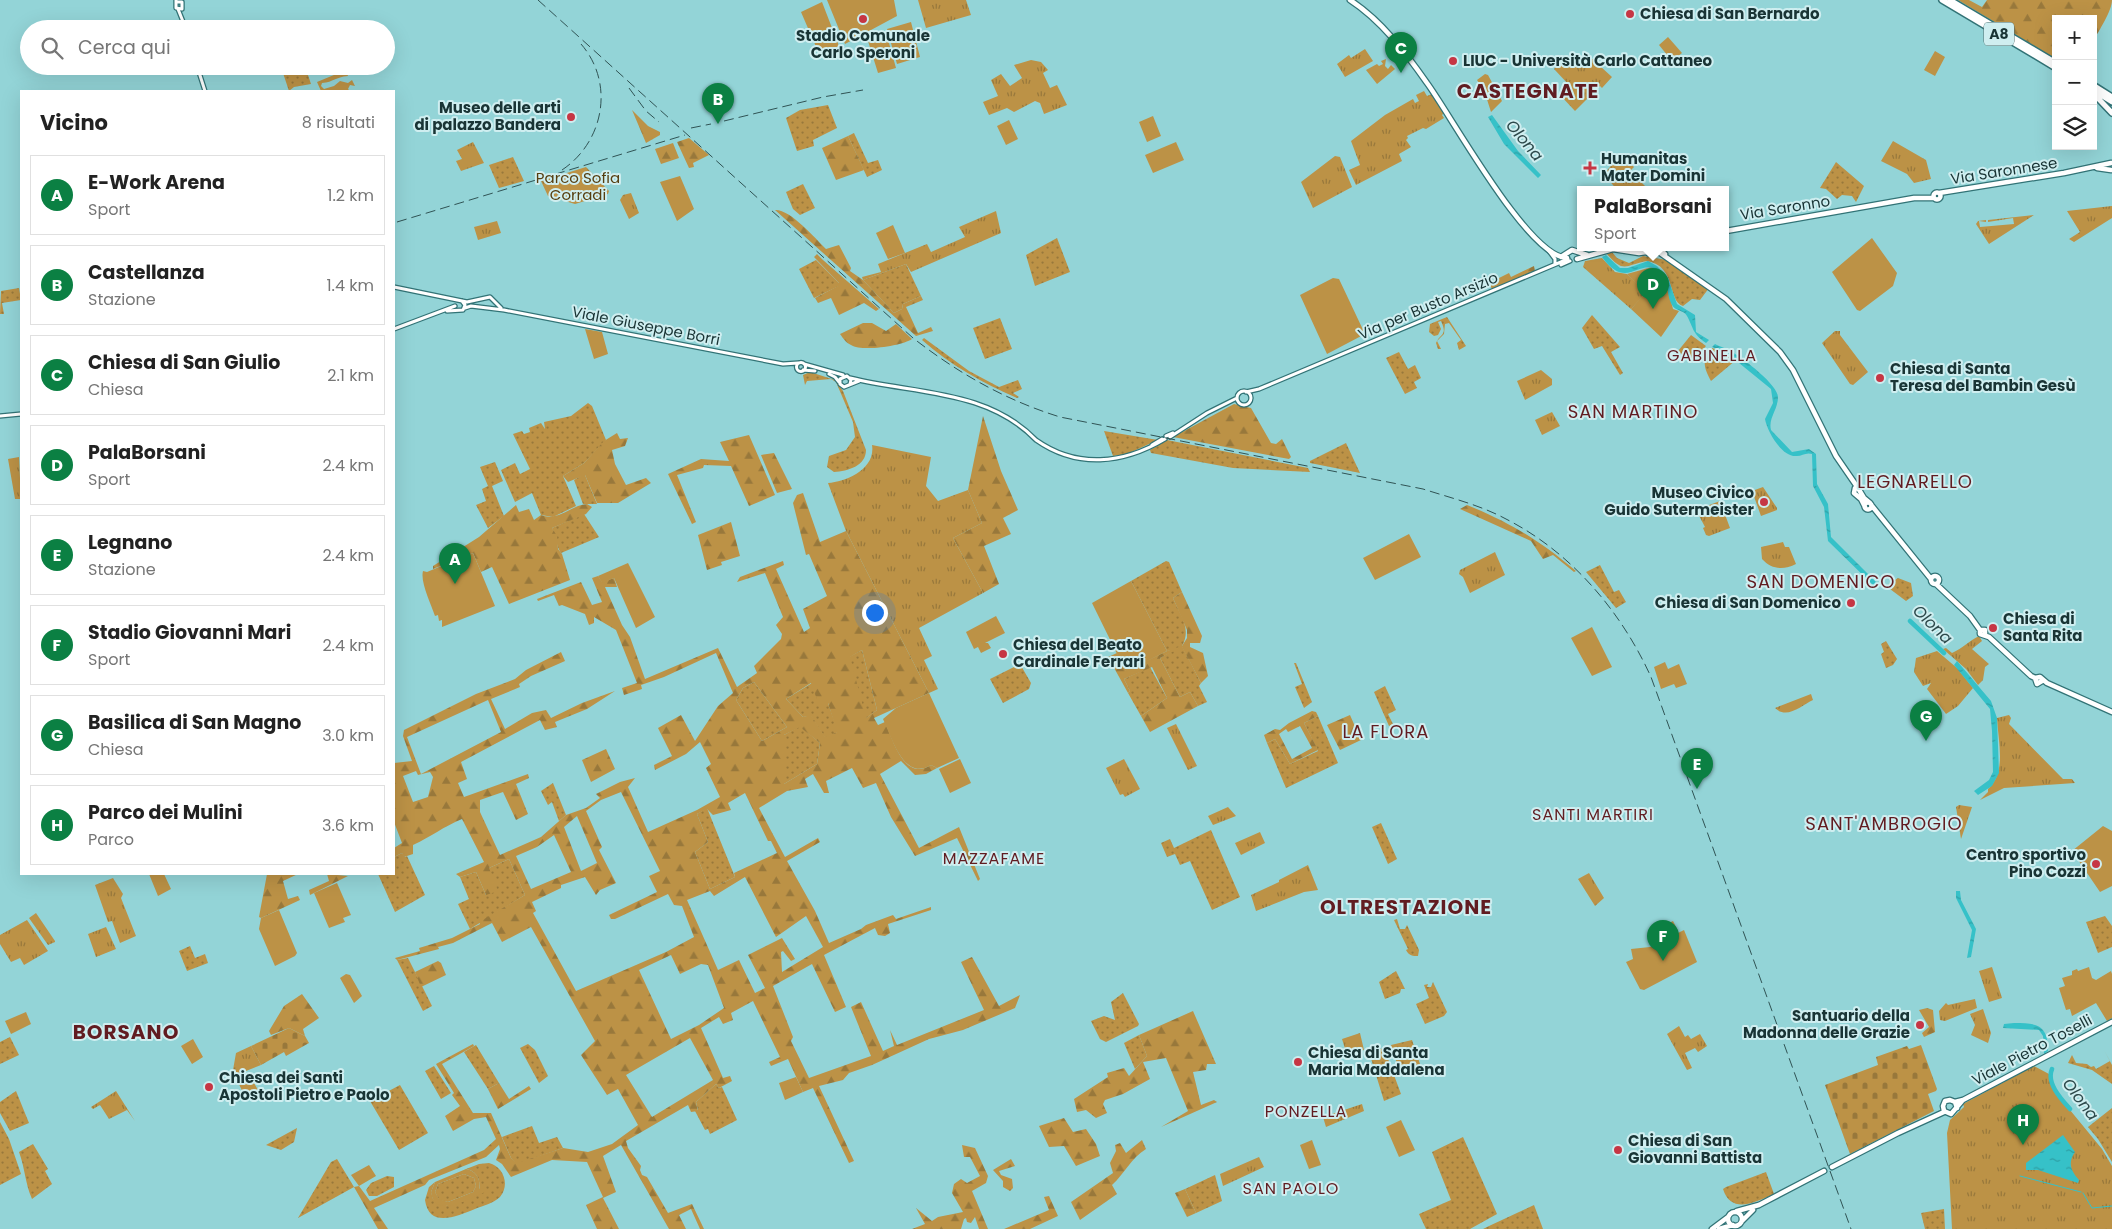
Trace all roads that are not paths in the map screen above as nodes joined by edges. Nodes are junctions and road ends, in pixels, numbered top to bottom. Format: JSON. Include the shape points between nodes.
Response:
{"nodes":[{"id":1,"x":1350,"y":0,"type":"edge"},
{"id":2,"x":1942,"y":0,"type":"edge"},
{"id":3,"x":1950,"y":0,"type":"edge"},
{"id":4,"x":178,"y":1,"type":"edge"},
{"id":5,"x":180,"y":9,"type":"junction"},
{"id":6,"x":184,"y":20,"type":"edge"},
{"id":7,"x":2052,"y":61,"type":"edge"},
{"id":8,"x":2052,"y":66,"type":"edge"},
{"id":9,"x":200,"y":75,"type":"edge"},
{"id":10,"x":2097,"y":88,"type":"edge"},
{"id":11,"x":205,"y":90,"type":"edge"},
{"id":12,"x":2097,"y":94,"type":"edge"},
{"id":13,"x":2097,"y":96,"type":"edge"},
{"id":14,"x":2112,"y":97,"type":"edge"},
{"id":15,"x":2112,"y":102,"type":"edge"},
{"id":16,"x":2112,"y":113,"type":"edge"},
{"id":17,"x":2112,"y":162,"type":"edge"},
{"id":18,"x":2096,"y":168,"type":"junction"},
{"id":19,"x":2112,"y":171,"type":"edge"},
{"id":20,"x":1849,"y":210,"type":"joint"},
{"id":21,"x":1729,"y":230,"type":"edge"},
{"id":22,"x":1548,"y":251,"type":"junction"},
{"id":23,"x":1610,"y":251,"type":"edge"},
{"id":24,"x":1620,"y":251,"type":"edge"},
{"id":25,"x":1640,"y":251,"type":"edge"},
{"id":26,"x":1653,"y":251,"type":"edge"},
{"id":27,"x":1662,"y":251,"type":"edge"},
{"id":28,"x":1577,"y":252,"type":"junction"},
{"id":29,"x":1591,"y":256,"type":"junction"},
{"id":30,"x":1568,"y":258,"type":"junction"},
{"id":31,"x":1577,"y":259,"type":"junction"},
{"id":32,"x":1669,"y":259,"type":"junction"},
{"id":33,"x":1555,"y":264,"type":"junction"},
{"id":34,"x":1544,"y":269,"type":"junction"},
{"id":35,"x":395,"y":287,"type":"edge"},
{"id":36,"x":444,"y":298,"type":"junction"},
{"id":37,"x":461,"y":301,"type":"junction"},
{"id":38,"x":494,"y":301,"type":"junction"},
{"id":39,"x":456,"y":305,"type":"junction"},
{"id":40,"x":485,"y":307,"type":"junction"},
{"id":41,"x":465,"y":308,"type":"junction"},
{"id":42,"x":458,"y":310,"type":"junction"},
{"id":43,"x":504,"y":310,"type":"junction"},
{"id":44,"x":444,"y":311,"type":"junction"},
{"id":45,"x":395,"y":329,"type":"edge"},
{"id":46,"x":798,"y":363,"type":"junction"},
{"id":47,"x":783,"y":364,"type":"junction"},
{"id":48,"x":804,"y":364,"type":"junction"},
{"id":49,"x":798,"y":370,"type":"junction"},
{"id":50,"x":803,"y":370,"type":"junction"},
{"id":51,"x":844,"y":376,"type":"junction"},
{"id":52,"x":850,"y":378,"type":"junction"},
{"id":53,"x":862,"y":380,"type":"junction"},
{"id":54,"x":839,"y":382,"type":"junction"},
{"id":55,"x":850,"y":384,"type":"junction"},
{"id":56,"x":1259,"y":389,"type":"junction"},
{"id":57,"x":1246,"y":392,"type":"junction"},
{"id":58,"x":1250,"y":399,"type":"junction"},
{"id":59,"x":1238,"y":400,"type":"junction"},
{"id":60,"x":20,"y":414,"type":"edge"},
{"id":61,"x":0,"y":416,"type":"edge"},
{"id":62,"x":2112,"y":712,"type":"edge"},
{"id":63,"x":2112,"y":1022,"type":"edge"},
{"id":64,"x":1956,"y":1105,"type":"junction"},
{"id":65,"x":1944,"y":1110,"type":"junction"},
{"id":66,"x":1832,"y":1167,"type":"dead end"},
{"id":67,"x":1824,"y":1172,"type":"dead end"},
{"id":68,"x":1759,"y":1205,"type":"junction"},
{"id":69,"x":1737,"y":1211,"type":"junction"},
{"id":70,"x":1728,"y":1216,"type":"junction"},
{"id":71,"x":1742,"y":1221,"type":"junction"},
{"id":72,"x":1732,"y":1225,"type":"junction"},
{"id":73,"x":1712,"y":1229,"type":"edge"},
{"id":74,"x":1719,"y":1229,"type":"edge"}],
"edges":[{"from":1,"to":22,"type":"main road","via":[[1373,18],[1427,83],[1514,215]]},
{"from":2,"to":8,"type":"highway","number":"A8"},
{"from":3,"to":7,"type":"highway","number":"A8"},
{"from":4,"to":5,"type":"main road","via":[[175,6]]},
{"from":4,"to":5,"type":"main road","via":[[184,5]]},
{"from":5,"to":6,"type":"main road"},
{"from":9,"to":11,"type":"main road"},
{"from":10,"to":14,"type":"highway"},
{"from":12,"to":15,"type":"highway"},
{"from":13,"to":16,"type":"highway"},
{"from":17,"to":18,"type":"main road","name":"Via Saronnese"},
{"from":17,"to":19,"type":"main road","name":"Via Saronnese"},
{"from":18,"to":19,"type":"main road","name":"Via Saronnese"},
{"from":18,"to":20,"type":"main road","name":"Via Saronnese"},
{"from":20,"to":21,"type":"main road","name":"Via Saronno"},
{"from":22,"to":30,"type":"main road"},
{"from":22,"to":33,"type":"main road"},
{"from":23,"to":29,"type":"main road"},
{"from":24,"to":25,"type":"main road"},
{"from":26,"to":32,"type":"main road"},
{"from":27,"to":32,"type":"main road"},
{"from":28,"to":29,"type":"main road"},
{"from":28,"to":30,"type":"main road","via":[[1572,250]]},
{"from":28,"to":31,"type":"main road"},
{"from":29,"to":31,"type":"main road"},
{"from":30,"to":31,"type":"main road"},
{"from":30,"to":33,"type":"main road","name":"Via per Busto Arsizio"},
{"from":30,"to":34,"type":"main road","name":"Via per Busto Arsizio"},
{"from":32,"to":62,"type":"main road","via":[[1738,310],[1787,361],[1856,489],[1927,572],[1938,577],[1938,583],[1980,630],[1980,634],[1985,634],[2035,678],[2040,677],[2042,681]]},
{"from":33,"to":34,"type":"main road","name":"Via per Busto Arsizio"},
{"from":34,"to":56,"type":"main road","name":"Via per Busto Arsizio"},
{"from":35,"to":36,"type":"main road"},
{"from":36,"to":37,"type":"main road"},
{"from":36,"to":39,"type":"main road"},
{"from":37,"to":38,"type":"main road","via":[[471,302],[489,296]]},
{"from":37,"to":39,"type":"main road"},
{"from":37,"to":41,"type":"main road"},
{"from":38,"to":40,"type":"main road"},
{"from":38,"to":43,"type":"main road"},
{"from":39,"to":42,"type":"main road"},
{"from":39,"to":44,"type":"main road"},
{"from":40,"to":41,"type":"main road","name":"Viale Giuseppe Borri"},
{"from":40,"to":43,"type":"main road","name":"Viale Giuseppe Borri"},
{"from":41,"to":42,"type":"main road","name":"Viale Giuseppe Borri"},
{"from":42,"to":44,"type":"main road","name":"Viale Giuseppe Borri"},
{"from":43,"to":47,"type":"main road","name":"Viale Giuseppe Borri"},
{"from":44,"to":45,"type":"main road"},
{"from":46,"to":47,"type":"main road","name":"Viale Giuseppe Borri"},
{"from":46,"to":48,"type":"main road","name":"Viale Giuseppe Borri"},
{"from":46,"to":49,"type":"main road"},
{"from":47,"to":49,"type":"main road","name":"Viale Giuseppe Borri"},
{"from":48,"to":50,"type":"main road"},
{"from":48,"to":51,"type":"main road","name":"Viale Giuseppe Borri"},
{"from":49,"to":50,"type":"main road","name":"Viale Giuseppe Borri"},
{"from":50,"to":54,"type":"main road","name":"Viale Giuseppe Borri","via":[[833,375]]},
{"from":51,"to":52,"type":"main road","name":"Viale Giuseppe Borri"},
{"from":51,"to":54,"type":"main road"},
{"from":52,"to":53,"type":"main road","name":"Viale Giuseppe Borri"},
{"from":52,"to":55,"type":"main road"},
{"from":53,"to":55,"type":"main road","name":"Viale Giuseppe Borri"},
{"from":53,"to":59,"type":"main road","name":"Viale Giuseppe Borri","via":[[966,400],[989,409],[1059,453],[1090,461],[1118,459],[1148,449],[1228,402]]},
{"from":54,"to":55,"type":"main road","name":"Viale Giuseppe Borri","via":[[844,387]]},
{"from":56,"to":57,"type":"main road","name":"Via per Busto Arsizio"},
{"from":56,"to":58,"type":"main road"},
{"from":57,"to":58,"type":"main road"},
{"from":57,"to":59,"type":"main road","via":[[1240,393]]},
{"from":58,"to":59,"type":"main road","via":[[1246,404]]},
{"from":60,"to":61,"type":"main road"},
{"from":63,"to":64,"type":"main road","name":"Viale Pietro Toselli"},
{"from":64,"to":65,"type":"main road","via":[[1952,1113]]},
{"from":64,"to":65,"type":"main road","via":[[1947,1100]]},
{"from":65,"to":66,"type":"main road"},
{"from":67,"to":68,"type":"main road"},
{"from":68,"to":69,"type":"main road"},
{"from":68,"to":71,"type":"main road"},
{"from":69,"to":70,"type":"main road"},
{"from":69,"to":71,"type":"main road"},
{"from":70,"to":72,"type":"main road"},
{"from":70,"to":73,"type":"main road"},
{"from":71,"to":72,"type":"main road","via":[[1739,1225]]},
{"from":72,"to":74,"type":"main road"}]}
